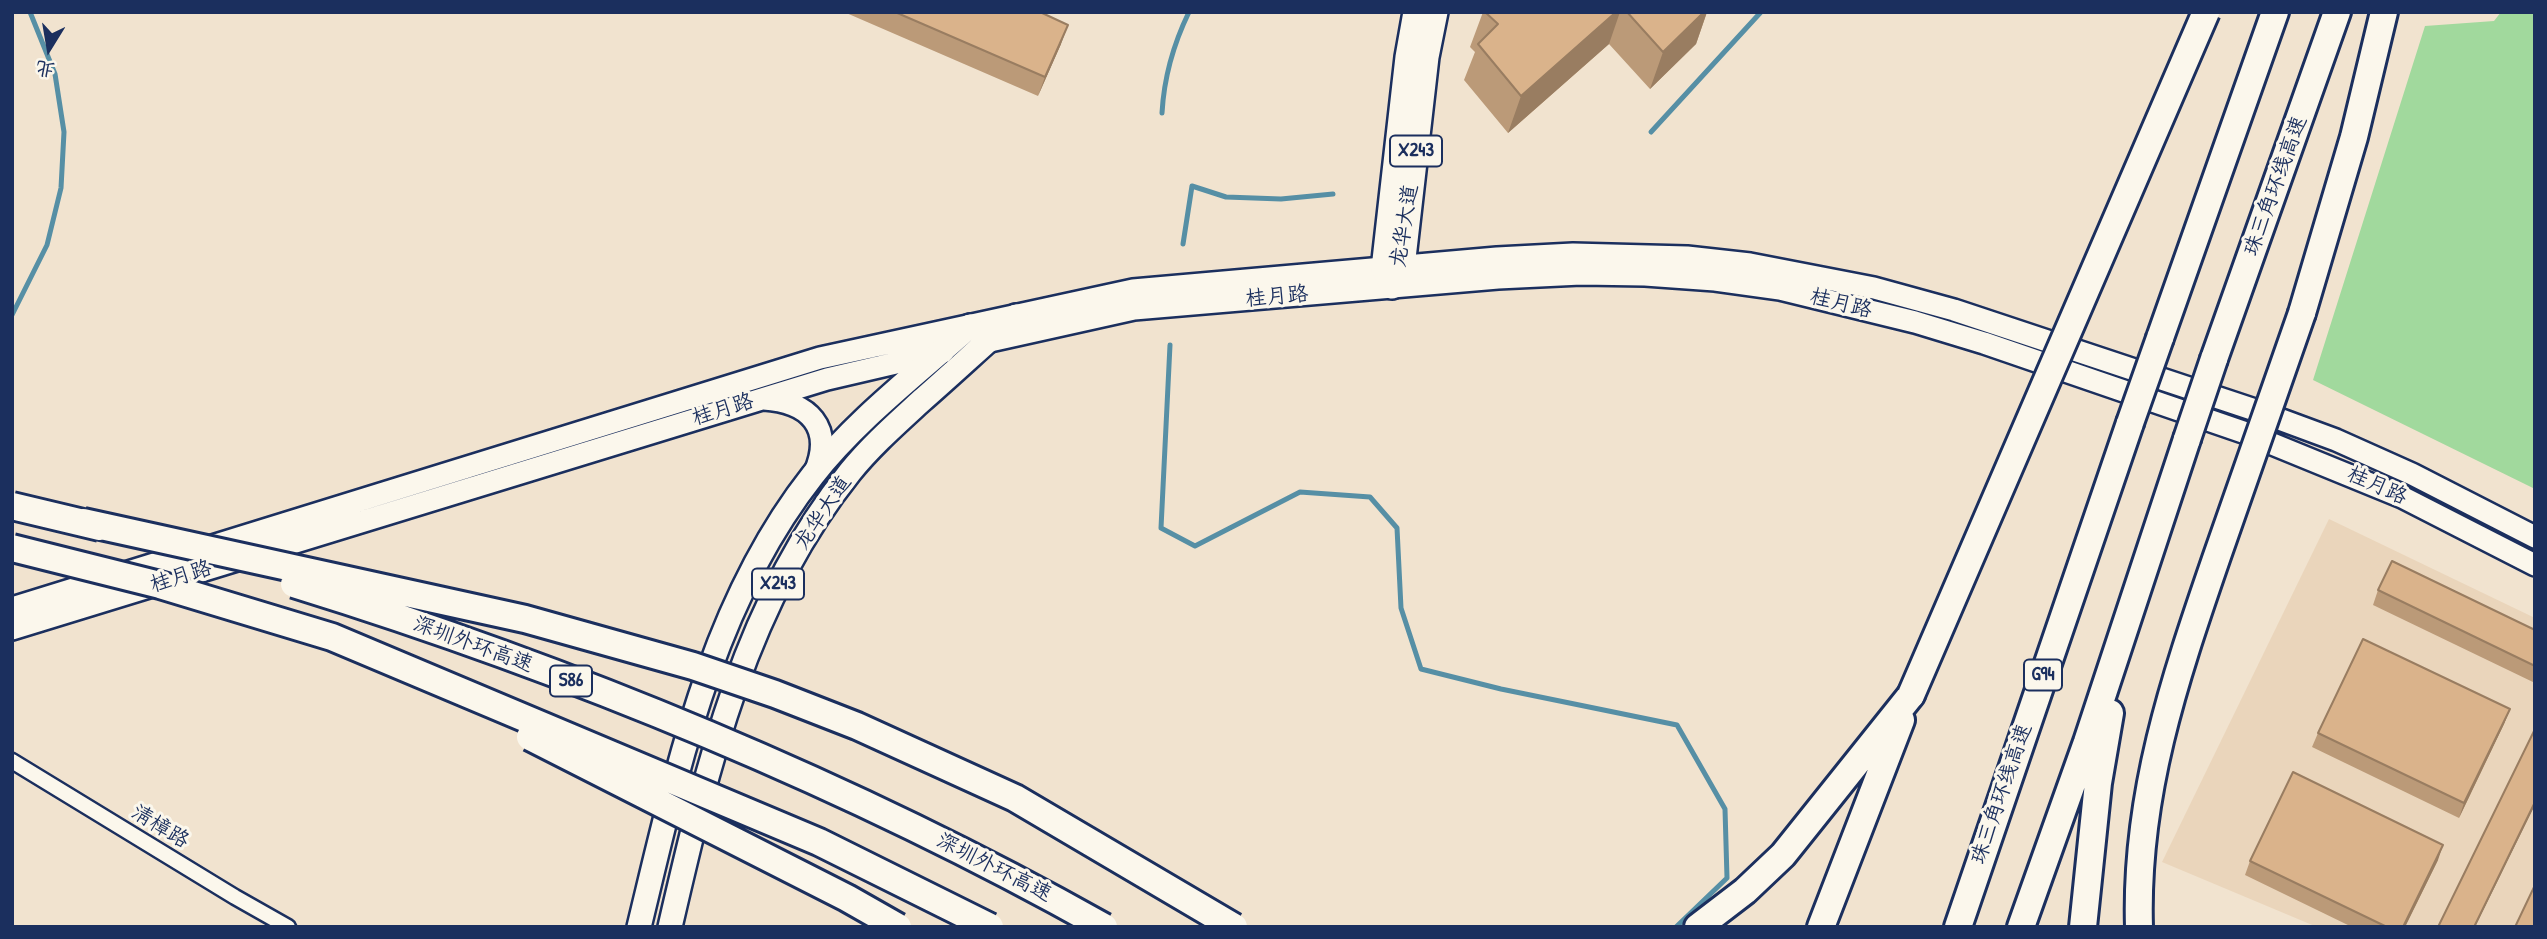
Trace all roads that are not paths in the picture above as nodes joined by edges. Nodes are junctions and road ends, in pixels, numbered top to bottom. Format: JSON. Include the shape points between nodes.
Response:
{"nodes":[{"id":1,"x":1415,"y":12,"type":"edge"},
{"id":2,"x":1436,"y":12,"type":"edge"},
{"id":3,"x":2206,"y":12,"type":"edge"},
{"id":4,"x":2275,"y":12,"type":"edge"},
{"id":5,"x":2337,"y":12,"type":"edge"},
{"id":6,"x":2384,"y":12,"type":"edge"},
{"id":7,"x":1393,"y":274,"type":"junction"},
{"id":8,"x":1016,"y":316,"type":"junction"},
{"id":9,"x":970,"y":326,"type":"junction"},
{"id":10,"x":986,"y":342,"type":"junction"},
{"id":11,"x":940,"y":353,"type":"junction"},
{"id":12,"x":762,"y":398,"type":"junction"},
{"id":13,"x":813,"y":475,"type":"junction"},
{"id":14,"x":12,"y":506,"type":"edge"},
{"id":15,"x":83,"y":522,"type":"junction"},
{"id":16,"x":2535,"y":537,"type":"edge"},
{"id":17,"x":12,"y":548,"type":"edge"},
{"id":18,"x":2535,"y":565,"type":"edge"},
{"id":19,"x":2138,"y":583,"type":"junction"},
{"id":20,"x":12,"y":608,"type":"edge"},
{"id":21,"x":12,"y":629,"type":"edge"},
{"id":22,"x":332,"y":637,"type":"junction"},
{"id":23,"x":1911,"y":695,"type":"junction"},
{"id":24,"x":12,"y":761,"type":"edge"},
{"id":25,"x":1031,"y":886,"type":"junction"},
{"id":26,"x":288,"y":927,"type":"edge"},
{"id":27,"x":639,"y":927,"type":"edge"},
{"id":28,"x":670,"y":927,"type":"edge"},
{"id":29,"x":898,"y":927,"type":"edge"},
{"id":30,"x":990,"y":927,"type":"edge"},
{"id":31,"x":1104,"y":927,"type":"edge"},
{"id":32,"x":1113,"y":927,"type":"edge"},
{"id":33,"x":1234,"y":927,"type":"edge"},
{"id":34,"x":1698,"y":927,"type":"edge"},
{"id":35,"x":1821,"y":927,"type":"edge"},
{"id":36,"x":1958,"y":927,"type":"edge"},
{"id":37,"x":2021,"y":927,"type":"edge"},
{"id":38,"x":2083,"y":927,"type":"edge"},
{"id":39,"x":2139,"y":927,"type":"edge"}],
"edges":[{"from":1,"to":7,"type":"main road","name":"龙华大道","number":"X243","via":[[1407,57]]},
{"from":2,"to":7,"type":"main road","name":"龙华大道","number":"X243"},
{"from":3,"to":23,"type":"highway","bridge":true},
{"from":4,"to":36,"type":"highway","name":"珠三角环线高速","number":"G94","bridge":true},
{"from":5,"to":19,"type":"highway","name":"珠三角环线高速","bridge":true},
{"from":6,"to":39,"type":"highway","bridge":true,"via":[[2354,137],[2302,313],[2162,726],[2140,846]]},
{"from":7,"to":8,"type":"main road","name":"桂月路","via":[[1133,290]]},
{"from":7,"to":10,"type":"main road","name":"桂月路","via":[[1133,309]]},
{"from":7,"to":16,"type":"main road","name":"桂月路","via":[[1497,258],[1630,254],[1750,264],[1874,288],[1954,310],[2336,440]]},
{"from":7,"to":18,"type":"main road","name":"桂月路","via":[[1645,275],[1780,289],[1842,303],[1984,343],[2243,432],[2402,497]]},
{"from":8,"to":9,"type":"main road","name":"桂月路"},
{"from":8,"to":10,"type":"main road","name":"龙华大道","number":"X243"},
{"from":9,"to":11,"type":"main road","name":"龙华大道","number":"X243"},
{"from":9,"to":20,"type":"main road","name":"桂月路","via":[[820,358]]},
{"from":10,"to":11,"type":"main road","name":"桂月路"},
{"from":10,"to":28,"type":"main road","name":"龙华大道","number":"X243","via":[[878,440],[850,472],[801,542],[774,591],[750,644],[714,752]]},
{"from":11,"to":12,"type":"main road","name":"桂月路"},
{"from":11,"to":13,"type":"main road","name":"龙华大道","number":"X243"},
{"from":12,"to":13,"type":"main road","via":[[780,400],[813,418],[822,432]]},
{"from":12,"to":21,"type":"main road","name":"桂月路"},
{"from":13,"to":27,"type":"main road","name":"龙华大道","number":"X243","via":[[757,561],[714,657],[680,764]]},
{"from":14,"to":15,"type":"highway","name":"深圳外环高速","number":"S86","bridge":true},
{"from":15,"to":25,"type":"highway","name":"深圳外环高速","number":"S86","bridge":true,"via":[[308,588],[529,665],[751,754]]},
{"from":15,"to":33,"type":"highway","bridge":true,"via":[[525,619],[775,694],[1015,798]]},
{"from":17,"to":22,"type":"highway","name":"深圳外环高速","number":"S86","bridge":true,"via":[[160,585]]},
{"from":19,"to":37,"type":"highway"},
{"from":19,"to":38,"type":"highway","via":[[2100,771]]},
{"from":22,"to":29,"type":"highway","bridge":true},
{"from":22,"to":30,"type":"highway","name":"深圳外环高速","number":"S86","bridge":true,"via":[[819,842]]},
{"from":23,"to":34,"type":"highway","via":[[1783,855]]},
{"from":23,"to":35,"type":"highway"},
{"from":24,"to":26,"type":"street","name":"清樟路"},
{"from":25,"to":31,"type":"highway","name":"深圳外环高速","number":"S86","bridge":true},
{"from":25,"to":32,"type":"highway","bridge":true}]}
